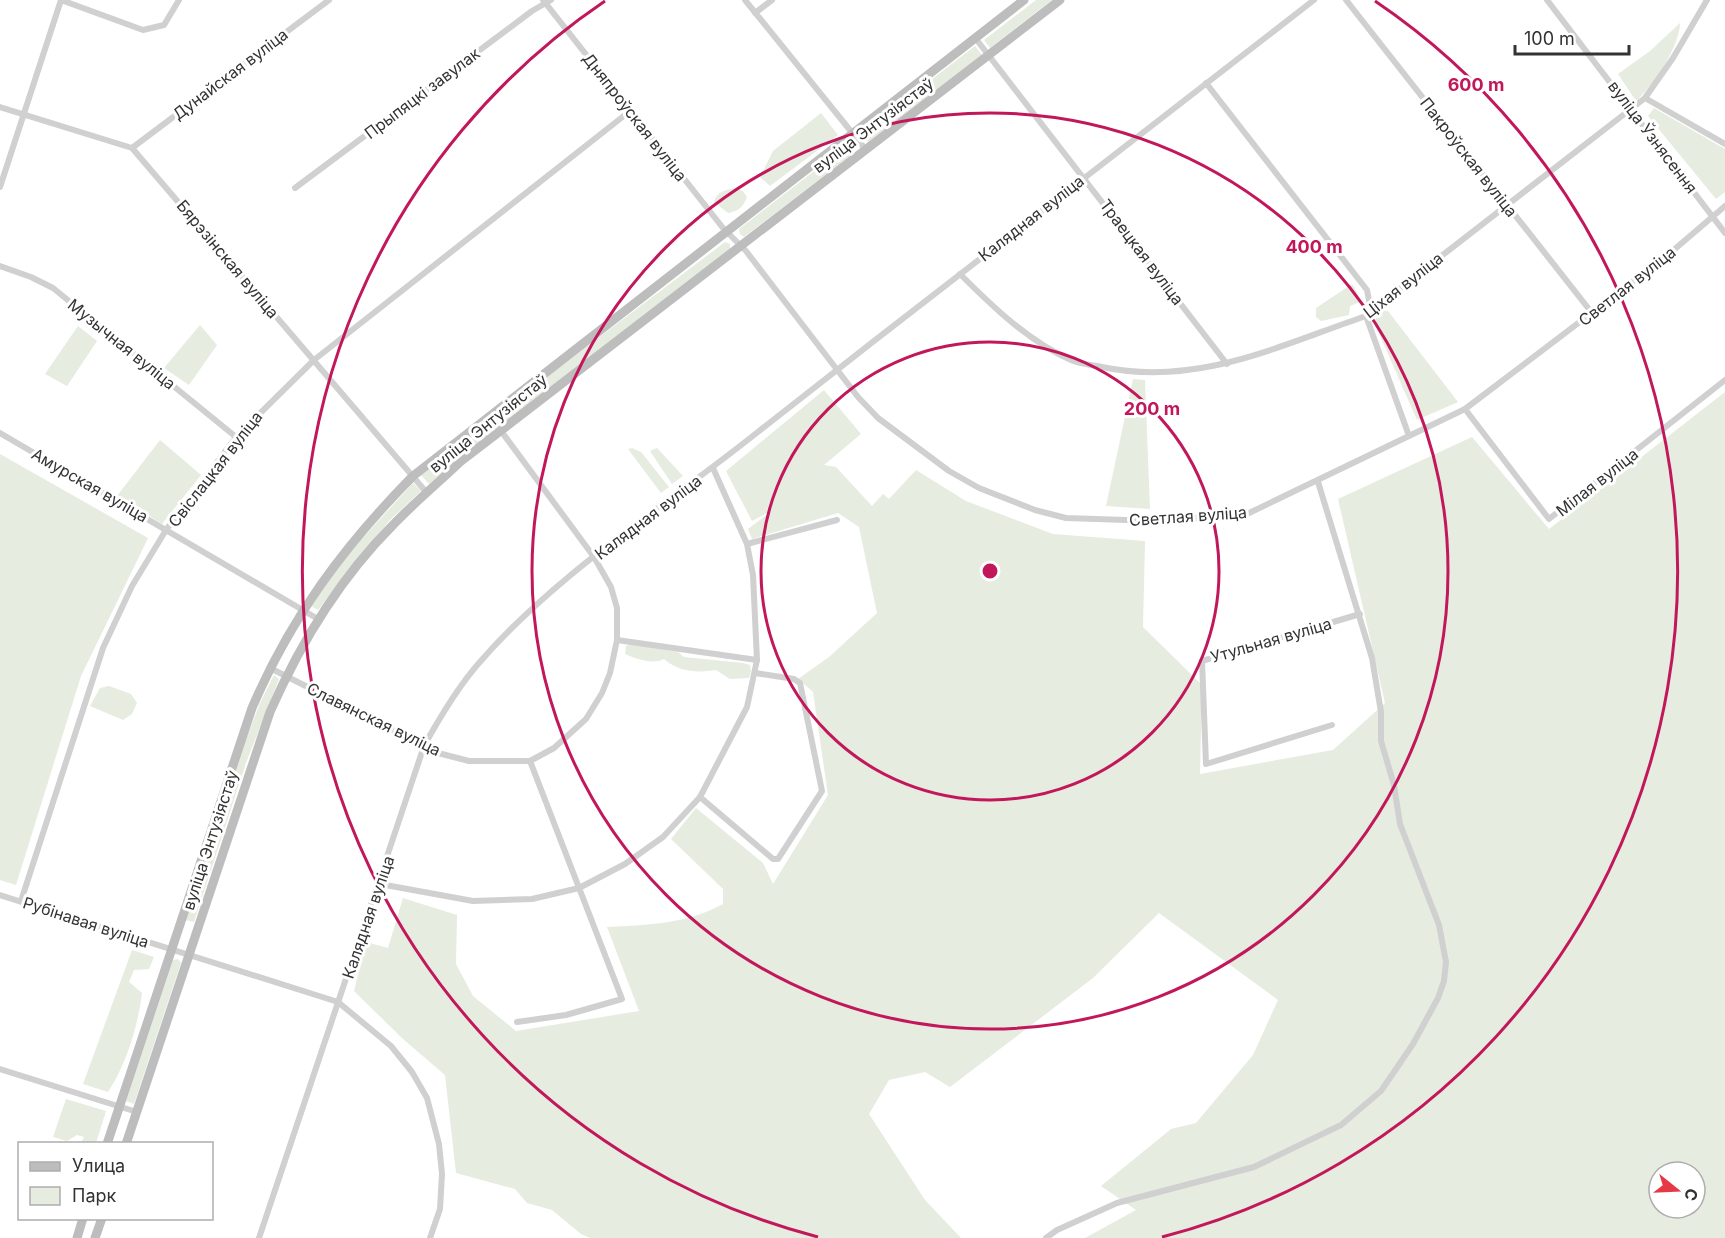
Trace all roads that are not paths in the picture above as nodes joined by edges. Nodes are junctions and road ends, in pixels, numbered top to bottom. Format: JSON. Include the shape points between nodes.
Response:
{"nodes":[{"id":1,"x":61,"y":0,"type":"edge"},
{"id":2,"x":179,"y":0,"type":"edge"},
{"id":3,"x":328,"y":0,"type":"edge"},
{"id":4,"x":745,"y":0,"type":"edge"},
{"id":5,"x":772,"y":0,"type":"edge"},
{"id":6,"x":1024,"y":0,"type":"edge"},
{"id":7,"x":1060,"y":0,"type":"edge"},
{"id":8,"x":1314,"y":0,"type":"edge"},
{"id":9,"x":1346,"y":0,"type":"edge"},
{"id":10,"x":1547,"y":0,"type":"edge"},
{"id":11,"x":1707,"y":0,"type":"edge"},
{"id":12,"x":547,"y":1,"type":"edge"},
{"id":13,"x":755,"y":13,"type":"junction"},
{"id":14,"x":975,"y":39,"type":"junction"},
{"id":15,"x":988,"y":56,"type":"junction"},
{"id":16,"x":1206,"y":83,"type":"junction"},
{"id":17,"x":1645,"y":98,"type":"junction"},
{"id":18,"x":0,"y":107,"type":"edge"},
{"id":19,"x":1631,"y":109,"type":"junction"},
{"id":20,"x":630,"y":111,"type":"junction"},
{"id":21,"x":24,"y":114,"type":"junction"},
{"id":22,"x":853,"y":135,"type":"junction"},
{"id":23,"x":1725,"y":144,"type":"edge"},
{"id":24,"x":132,"y":148,"type":"junction"},
{"id":25,"x":866,"y":150,"type":"junction"},
{"id":26,"x":1084,"y":176,"type":"junction"},
{"id":27,"x":0,"y":187,"type":"edge"},
{"id":28,"x":296,"y":188,"type":"dead end"},
{"id":29,"x":1506,"y":204,"type":"junction"},
{"id":30,"x":1725,"y":206,"type":"edge"},
{"id":31,"x":1714,"y":217,"type":"junction"},
{"id":32,"x":727,"y":233,"type":"junction"},
{"id":33,"x":1725,"y":233,"type":"edge"},
{"id":34,"x":741,"y":246,"type":"junction"},
{"id":35,"x":0,"y":266,"type":"edge"},
{"id":36,"x":960,"y":274,"type":"junction"},
{"id":37,"x":1370,"y":306,"type":"junction"},
{"id":38,"x":1592,"y":313,"type":"junction"},
{"id":39,"x":1366,"y":316,"type":"junction"},
{"id":40,"x":314,"y":360,"type":"junction"},
{"id":41,"x":1227,"y":364,"type":"junction"},
{"id":42,"x":837,"y":370,"type":"junction"},
{"id":43,"x":1725,"y":380,"type":"edge"},
{"id":44,"x":1465,"y":409,"type":"junction"},
{"id":45,"x":490,"y":416,"type":"junction"},
{"id":46,"x":501,"y":432,"type":"junction"},
{"id":47,"x":0,"y":433,"type":"edge"},
{"id":48,"x":1409,"y":436,"type":"junction"},
{"id":49,"x":236,"y":437,"type":"junction"},
{"id":50,"x":713,"y":468,"type":"junction"},
{"id":51,"x":413,"y":476,"type":"junction"},
{"id":52,"x":1318,"y":482,"type":"junction"},
{"id":53,"x":428,"y":493,"type":"junction"},
{"id":54,"x":837,"y":520,"type":"dead end"},
{"id":55,"x":166,"y":530,"type":"junction"},
{"id":56,"x":747,"y":544,"type":"junction"},
{"id":57,"x":594,"y":556,"type":"junction"},
{"id":58,"x":303,"y":610,"type":"junction"},
{"id":59,"x":1359,"y":614,"type":"junction"},
{"id":60,"x":318,"y":619,"type":"junction"},
{"id":61,"x":617,"y":640,"type":"junction"},
{"id":62,"x":757,"y":660,"type":"junction"},
{"id":63,"x":270,"y":668,"type":"junction"},
{"id":64,"x":755,"y":673,"type":"junction"},
{"id":65,"x":286,"y":676,"type":"junction"},
{"id":66,"x":1332,"y":725,"type":"dead end"},
{"id":67,"x":424,"y":746,"type":"junction"},
{"id":68,"x":530,"y":761,"type":"junction"},
{"id":69,"x":700,"y":797,"type":"junction"},
{"id":70,"x":380,"y":884,"type":"junction"},
{"id":71,"x":579,"y":888,"type":"junction"},
{"id":72,"x":0,"y":895,"type":"edge"},
{"id":73,"x":21,"y":901,"type":"junction"},
{"id":74,"x":171,"y":949,"type":"junction"},
{"id":75,"x":188,"y":954,"type":"junction"},
{"id":76,"x":338,"y":1002,"type":"junction"},
{"id":77,"x":517,"y":1022,"type":"dead end"},
{"id":78,"x":0,"y":1069,"type":"edge"},
{"id":79,"x":119,"y":1106,"type":"junction"},
{"id":80,"x":137,"y":1112,"type":"junction"},
{"id":81,"x":107,"y":1142,"type":"edge"},
{"id":82,"x":126,"y":1142,"type":"edge"},
{"id":83,"x":82,"y":1220,"type":"edge"},
{"id":84,"x":101,"y":1220,"type":"edge"},
{"id":85,"x":77,"y":1238,"type":"edge"},
{"id":86,"x":95,"y":1238,"type":"edge"},
{"id":87,"x":259,"y":1238,"type":"edge"},
{"id":88,"x":430,"y":1238,"type":"edge"},
{"id":89,"x":1046,"y":1238,"type":"edge"}],
"edges":[{"from":1,"to":2,"type":"street","via":[[143,30],[164,25]]},
{"from":1,"to":21,"type":"street"},
{"from":3,"to":24,"type":"street","name":"Дунайская вуліца"},
{"from":4,"to":13,"type":"street"},
{"from":5,"to":13,"type":"street"},
{"from":6,"to":14,"type":"street","name":"вуліца Энтузіястаў"},
{"from":7,"to":15,"type":"street","name":"вуліца Энтузіястаў"},
{"from":8,"to":16,"type":"street","name":"Калядная вуліца"},
{"from":9,"to":29,"type":"street","name":"Пакроўская вуліца"},
{"from":10,"to":19,"type":"street","name":"вуліца Ўзнясення"},
{"from":11,"to":17,"type":"street","name":"Ціхая вуліца"},
{"from":12,"to":20,"type":"street","name":"Дняпроўская вуліца"},
{"from":12,"to":28,"type":"street","name":"Прыпяцкі завулак"},
{"from":13,"to":22,"type":"street"},
{"from":14,"to":15,"type":"street","name":"Траецкая вуліца"},
{"from":14,"to":22,"type":"street","name":"вуліца Энтузіястаў"},
{"from":15,"to":25,"type":"street","name":"вуліца Энтузіястаў"},
{"from":15,"to":26,"type":"street","name":"Траецкая вуліца"},
{"from":16,"to":26,"type":"street","name":"Калядная вуліца"},
{"from":16,"to":37,"type":"street","via":[[1367,290]]},
{"from":17,"to":19,"type":"street","name":"Ціхая вуліца"},
{"from":17,"to":23,"type":"street","name":"вуліца Ўзнясення"},
{"from":18,"to":21,"type":"street"},
{"from":19,"to":29,"type":"street","name":"Ціхая вуліца"},
{"from":19,"to":31,"type":"street","name":"вуліца Ўзнясення"},
{"from":20,"to":32,"type":"street","name":"Дняпроўская вуліца"},
{"from":20,"to":40,"type":"street","name":"Свіслацкая вуліца"},
{"from":21,"to":24,"type":"street"},
{"from":21,"to":27,"type":"street"},
{"from":22,"to":25,"type":"street"},
{"from":22,"to":32,"type":"street","name":"вуліца Энтузіястаў"},
{"from":24,"to":40,"type":"street","name":"Бярэзінская вуліца"},
{"from":25,"to":34,"type":"street","name":"вуліца Энтузіястаў"},
{"from":26,"to":36,"type":"street","name":"Калядная вуліца"},
{"from":26,"to":41,"type":"street","name":"Траецкая вуліца"},
{"from":29,"to":37,"type":"street","name":"Ціхая вуліца","via":[[1386,298]]},
{"from":29,"to":38,"type":"street","name":"Пакроўская вуліца"},
{"from":30,"to":31,"type":"street","name":"Светлая вуліца"},
{"from":31,"to":33,"type":"street"},
{"from":31,"to":38,"type":"street","name":"Светлая вуліца"},
{"from":32,"to":34,"type":"street","name":"Дняпроўская вуліца"},
{"from":32,"to":45,"type":"street","name":"вуліца Энтузіястаў"},
{"from":34,"to":42,"type":"street","name":"Светлая вуліца"},
{"from":34,"to":46,"type":"street","name":"вуліца Энтузіястаў"},
{"from":35,"to":49,"type":"street","name":"Музычная вуліца","via":[[53,288]]},
{"from":36,"to":41,"type":"street","name":"Ціхая вуліца","via":[[1010,322],[1071,360],[1130,373],[1176,374]]},
{"from":36,"to":42,"type":"street","name":"Калядная вуліца"},
{"from":37,"to":39,"type":"street","name":"Ціхая вуліца"},
{"from":38,"to":44,"type":"street","name":"Светлая вуліца"},
{"from":39,"to":41,"type":"street","name":"Ціхая вуліца"},
{"from":39,"to":48,"type":"street"},
{"from":40,"to":49,"type":"street","name":"Свіслацкая вуліца"},
{"from":40,"to":51,"type":"street","name":"Бярэзінская вуліца"},
{"from":42,"to":50,"type":"street","name":"Калядная вуліца"},
{"from":42,"to":52,"type":"street","name":"Светлая вуліца","via":[[878,418],[950,471],[979,488],[1066,518],[1155,521],[1247,514]]},
{"from":43,"to":44,"type":"street","name":"Мілая вуліца","via":[[1549,519]]},
{"from":44,"to":48,"type":"street","name":"Светлая вуліца"},
{"from":45,"to":46,"type":"street","name":"Славянская вуліца"},
{"from":45,"to":51,"type":"street","name":"вуліца Энтузіястаў"},
{"from":46,"to":53,"type":"street","name":"вуліца Энтузіястаў","via":[[460,462]]},
{"from":46,"to":57,"type":"street","name":"Славянская вуліца"},
{"from":47,"to":55,"type":"street","name":"Амурская вуліца"},
{"from":48,"to":52,"type":"street","name":"Светлая вуліца"},
{"from":49,"to":55,"type":"street","name":"Свіслацкая вуліца"},
{"from":50,"to":56,"type":"street"},
{"from":50,"to":57,"type":"street","name":"Калядная вуліца"},
{"from":51,"to":53,"type":"street","name":"Бярэзінская вуліца"},
{"from":51,"to":58,"type":"street","name":"вуліца Энтузіястаў","via":[[342,554]]},
{"from":52,"to":59,"type":"street"},
{"from":53,"to":60,"type":"street","name":"вуліца Энтузіястаў","via":[[371,549]]},
{"from":54,"to":56,"type":"street"},
{"from":55,"to":58,"type":"street","name":"Амурская вуліца"},
{"from":55,"to":73,"type":"street","name":"Свіслацкая вуліца","via":[[132,586],[103,648]]},
{"from":56,"to":62,"type":"street","via":[[753,575]]},
{"from":57,"to":61,"type":"street","name":"Славянская вуліца","via":[[611,587],[617,608]]},
{"from":57,"to":67,"type":"street","name":"Калядная вуліца","via":[[522,617],[477,665]]},
{"from":58,"to":60,"type":"street","name":"Амурская вуліца"},
{"from":58,"to":63,"type":"street","name":"вуліца Энтузіястаў"},
{"from":59,"to":66,"type":"street","name":"Утульная вуліца","via":[[1202,661],[1206,764]]},
{"from":59,"to":89,"type":"street","via":[[1372,658],[1381,712],[1380,741],[1395,785],[1400,824],[1439,925],[1446,962],[1438,998],[1381,1091],[1341,1125],[1263,1163],[1117,1203]]},
{"from":60,"to":65,"type":"street","name":"вуліца Энтузіястаў"},
{"from":61,"to":62,"type":"street"},
{"from":61,"to":68,"type":"street","name":"Славянская вуліца","via":[[610,673],[586,719],[554,748]]},
{"from":62,"to":64,"type":"street"},
{"from":63,"to":65,"type":"street","name":"Славянская вуліца"},
{"from":63,"to":74,"type":"street","name":"вуліца Энтузіястаў","via":[[235,756]]},
{"from":64,"to":69,"type":"street","via":[[747,706]]},
{"from":64,"to":69,"type":"street","via":[[801,683],[822,791],[782,856],[773,859]]},
{"from":65,"to":67,"type":"street","name":"Славянская вуліца"},
{"from":65,"to":75,"type":"street","name":"вуліца Энтузіястаў","via":[[254,755]]},
{"from":67,"to":68,"type":"street","name":"Славянская вуліца","via":[[469,761]]},
{"from":67,"to":70,"type":"street","name":"Калядная вуліца"},
{"from":68,"to":71,"type":"street"},
{"from":69,"to":71,"type":"street","via":[[663,837]]},
{"from":70,"to":71,"type":"street","via":[[473,901],[532,899]]},
{"from":70,"to":76,"type":"street","name":"Калядная вуліца"},
{"from":71,"to":77,"type":"street","via":[[622,999],[566,1015]]},
{"from":72,"to":73,"type":"street","name":"Рубінавая вуліца"},
{"from":73,"to":74,"type":"street","name":"Рубінавая вуліца"},
{"from":74,"to":75,"type":"street","name":"Рубінавая вуліца"},
{"from":74,"to":79,"type":"street","name":"вуліца Энтузіястаў"},
{"from":75,"to":76,"type":"street","name":"Рубінавая вуліца"},
{"from":75,"to":80,"type":"street","name":"вуліца Энтузіястаў"},
{"from":76,"to":87,"type":"street","name":"Калядная вуліца"},
{"from":76,"to":88,"type":"street","via":[[391,1046],[427,1098],[442,1174],[440,1209]]},
{"from":78,"to":79,"type":"street"},
{"from":79,"to":80,"type":"street"},
{"from":79,"to":81,"type":"street","name":"вуліца Энтузіястаў"},
{"from":80,"to":82,"type":"street","name":"вуліца Энтузіястаў"},
{"from":83,"to":85,"type":"street"},
{"from":84,"to":86,"type":"street"}]}
